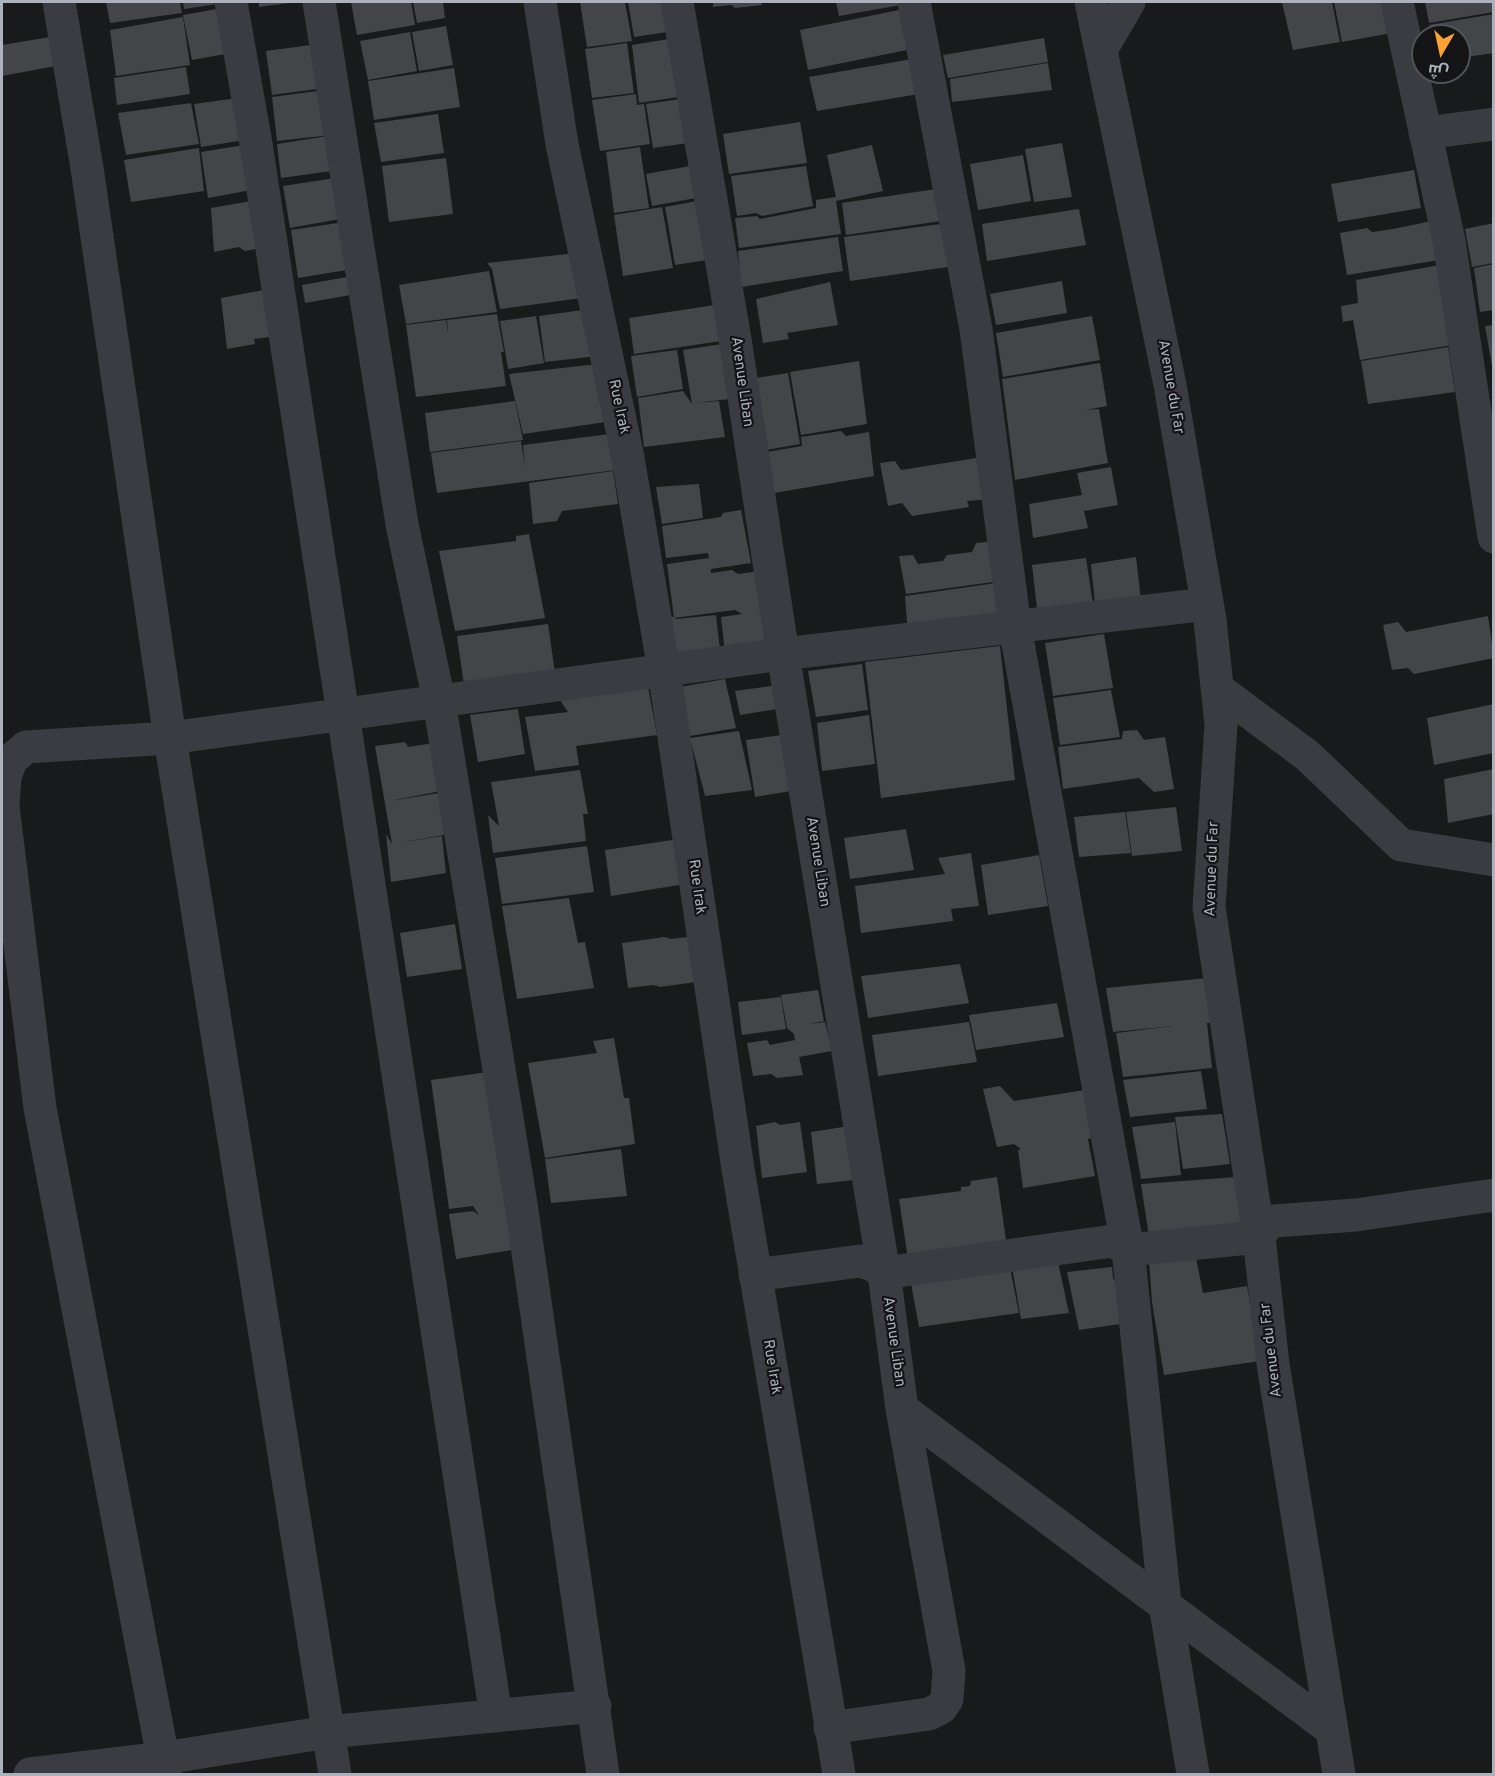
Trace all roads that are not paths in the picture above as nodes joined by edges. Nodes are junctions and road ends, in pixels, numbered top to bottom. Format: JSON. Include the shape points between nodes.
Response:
{"nodes":[{"id":1,"x":59,"y":2,"type":"edge"},
{"id":2,"x":231,"y":2,"type":"edge"},
{"id":3,"x":319,"y":2,"type":"edge"},
{"id":4,"x":540,"y":2,"type":"edge"},
{"id":5,"x":677,"y":2,"type":"edge"},
{"id":6,"x":914,"y":2,"type":"edge"},
{"id":7,"x":1091,"y":2,"type":"edge"},
{"id":8,"x":1129,"y":2,"type":"edge"},
{"id":9,"x":1397,"y":2,"type":"edge"},
{"id":10,"x":1101,"y":50,"type":"junction"},
{"id":11,"x":1494,"y":124,"type":"edge"},
{"id":12,"x":1425,"y":133,"type":"junction"},
{"id":13,"x":1494,"y":537,"type":"edge"},
{"id":14,"x":1207,"y":604,"type":"junction"},
{"id":15,"x":1015,"y":627,"type":"junction"},
{"id":16,"x":783,"y":654,"type":"junction"},
{"id":17,"x":663,"y":670,"type":"junction"},
{"id":18,"x":1218,"y":689,"type":"junction"},
{"id":19,"x":439,"y":701,"type":"junction"},
{"id":20,"x":343,"y":715,"type":"junction"},
{"id":21,"x":170,"y":738,"type":"junction"},
{"id":22,"x":1494,"y":860,"type":"edge"},
{"id":23,"x":1494,"y":1195,"type":"edge"},
{"id":24,"x":1259,"y":1237,"type":"junction"},
{"id":25,"x":1128,"y":1250,"type":"junction"},
{"id":26,"x":884,"y":1273,"type":"junction"},
{"id":27,"x":755,"y":1275,"type":"junction"},
{"id":28,"x":902,"y":1409,"type":"junction"},
{"id":29,"x":1165,"y":1604,"type":"junction"},
{"id":30,"x":595,"y":1706,"type":"junction"},
{"id":31,"x":496,"y":1716,"type":"junction"},
{"id":32,"x":830,"y":1728,"type":"junction"},
{"id":33,"x":1332,"y":1730,"type":"junction"},
{"id":34,"x":328,"y":1732,"type":"junction"},
{"id":35,"x":165,"y":1766,"type":"edge"},
{"id":36,"x":30,"y":1774,"type":"edge"},
{"id":37,"x":335,"y":1774,"type":"edge"},
{"id":38,"x":603,"y":1774,"type":"edge"},
{"id":39,"x":839,"y":1774,"type":"edge"},
{"id":40,"x":1193,"y":1774,"type":"edge"},
{"id":41,"x":1339,"y":1774,"type":"edge"}],
"edges":[{"from":1,"to":21,"type":"street"},
{"from":2,"to":20,"type":"street"},
{"from":3,"to":19,"type":"street","via":[[402,524]]},
{"from":4,"to":17,"type":"street","name":"Rue Irak","via":[[562,144],[628,458]]},
{"from":5,"to":16,"type":"street","name":"Avenue Liban","via":[[735,339]]},
{"from":6,"to":15,"type":"street","via":[[976,329]]},
{"from":7,"to":10,"type":"street","name":"Avenue du Far"},
{"from":8,"to":10,"type":"street"},
{"from":9,"to":12,"type":"street"},
{"from":10,"to":14,"type":"street","name":"Avenue du Far","via":[[1170,385]]},
{"from":11,"to":12,"type":"street"},
{"from":12,"to":13,"type":"street","via":[[1449,241]]},
{"from":14,"to":15,"type":"street"},
{"from":14,"to":18,"type":"street","name":"Avenue du Far"},
{"from":15,"to":16,"type":"street"},
{"from":15,"to":25,"type":"street"},
{"from":16,"to":17,"type":"street"},
{"from":16,"to":26,"type":"street","name":"Avenue Liban"},
{"from":17,"to":19,"type":"street"},
{"from":17,"to":27,"type":"street","name":"Rue Irak"},
{"from":18,"to":22,"type":"street","via":[[1308,756],[1401,845]]},
{"from":18,"to":24,"type":"street","name":"Avenue du Far","via":[[1221,725],[1209,907]]},
{"from":19,"to":20,"type":"street"},
{"from":19,"to":30,"type":"street","via":[[519,1192]]},
{"from":20,"to":21,"type":"street"},
{"from":20,"to":31,"type":"street"},
{"from":21,"to":34,"type":"street"},
{"from":21,"to":35,"type":"street","via":[[26,747],[8,768],[3,806],[40,1108]]},
{"from":23,"to":24,"type":"street","via":[[1356,1215],[1274,1221]]},
{"from":24,"to":25,"type":"street"},
{"from":24,"to":33,"type":"street","name":"Avenue du Far","via":[[1274,1376]]},
{"from":25,"to":26,"type":"street","via":[[1113,1241]]},
{"from":25,"to":29,"type":"street"},
{"from":26,"to":27,"type":"street","via":[[860,1261]]},
{"from":26,"to":28,"type":"street","name":"Avenue Liban"},
{"from":27,"to":32,"type":"street","name":"Rue Irak"},
{"from":28,"to":29,"type":"street"},
{"from":28,"to":32,"type":"street","name":"Avenue Liban","via":[[949,1671],[947,1699],[941,1708],[929,1714]]},
{"from":29,"to":33,"type":"street"},
{"from":29,"to":40,"type":"street"},
{"from":30,"to":31,"type":"street"},
{"from":30,"to":38,"type":"street"},
{"from":31,"to":34,"type":"street"},
{"from":32,"to":39,"type":"street","name":"Rue Irak"},
{"from":33,"to":41,"type":"street","name":"Avenue du Far"},
{"from":34,"to":35,"type":"street"},
{"from":34,"to":37,"type":"street"},
{"from":35,"to":36,"type":"street"}]}
